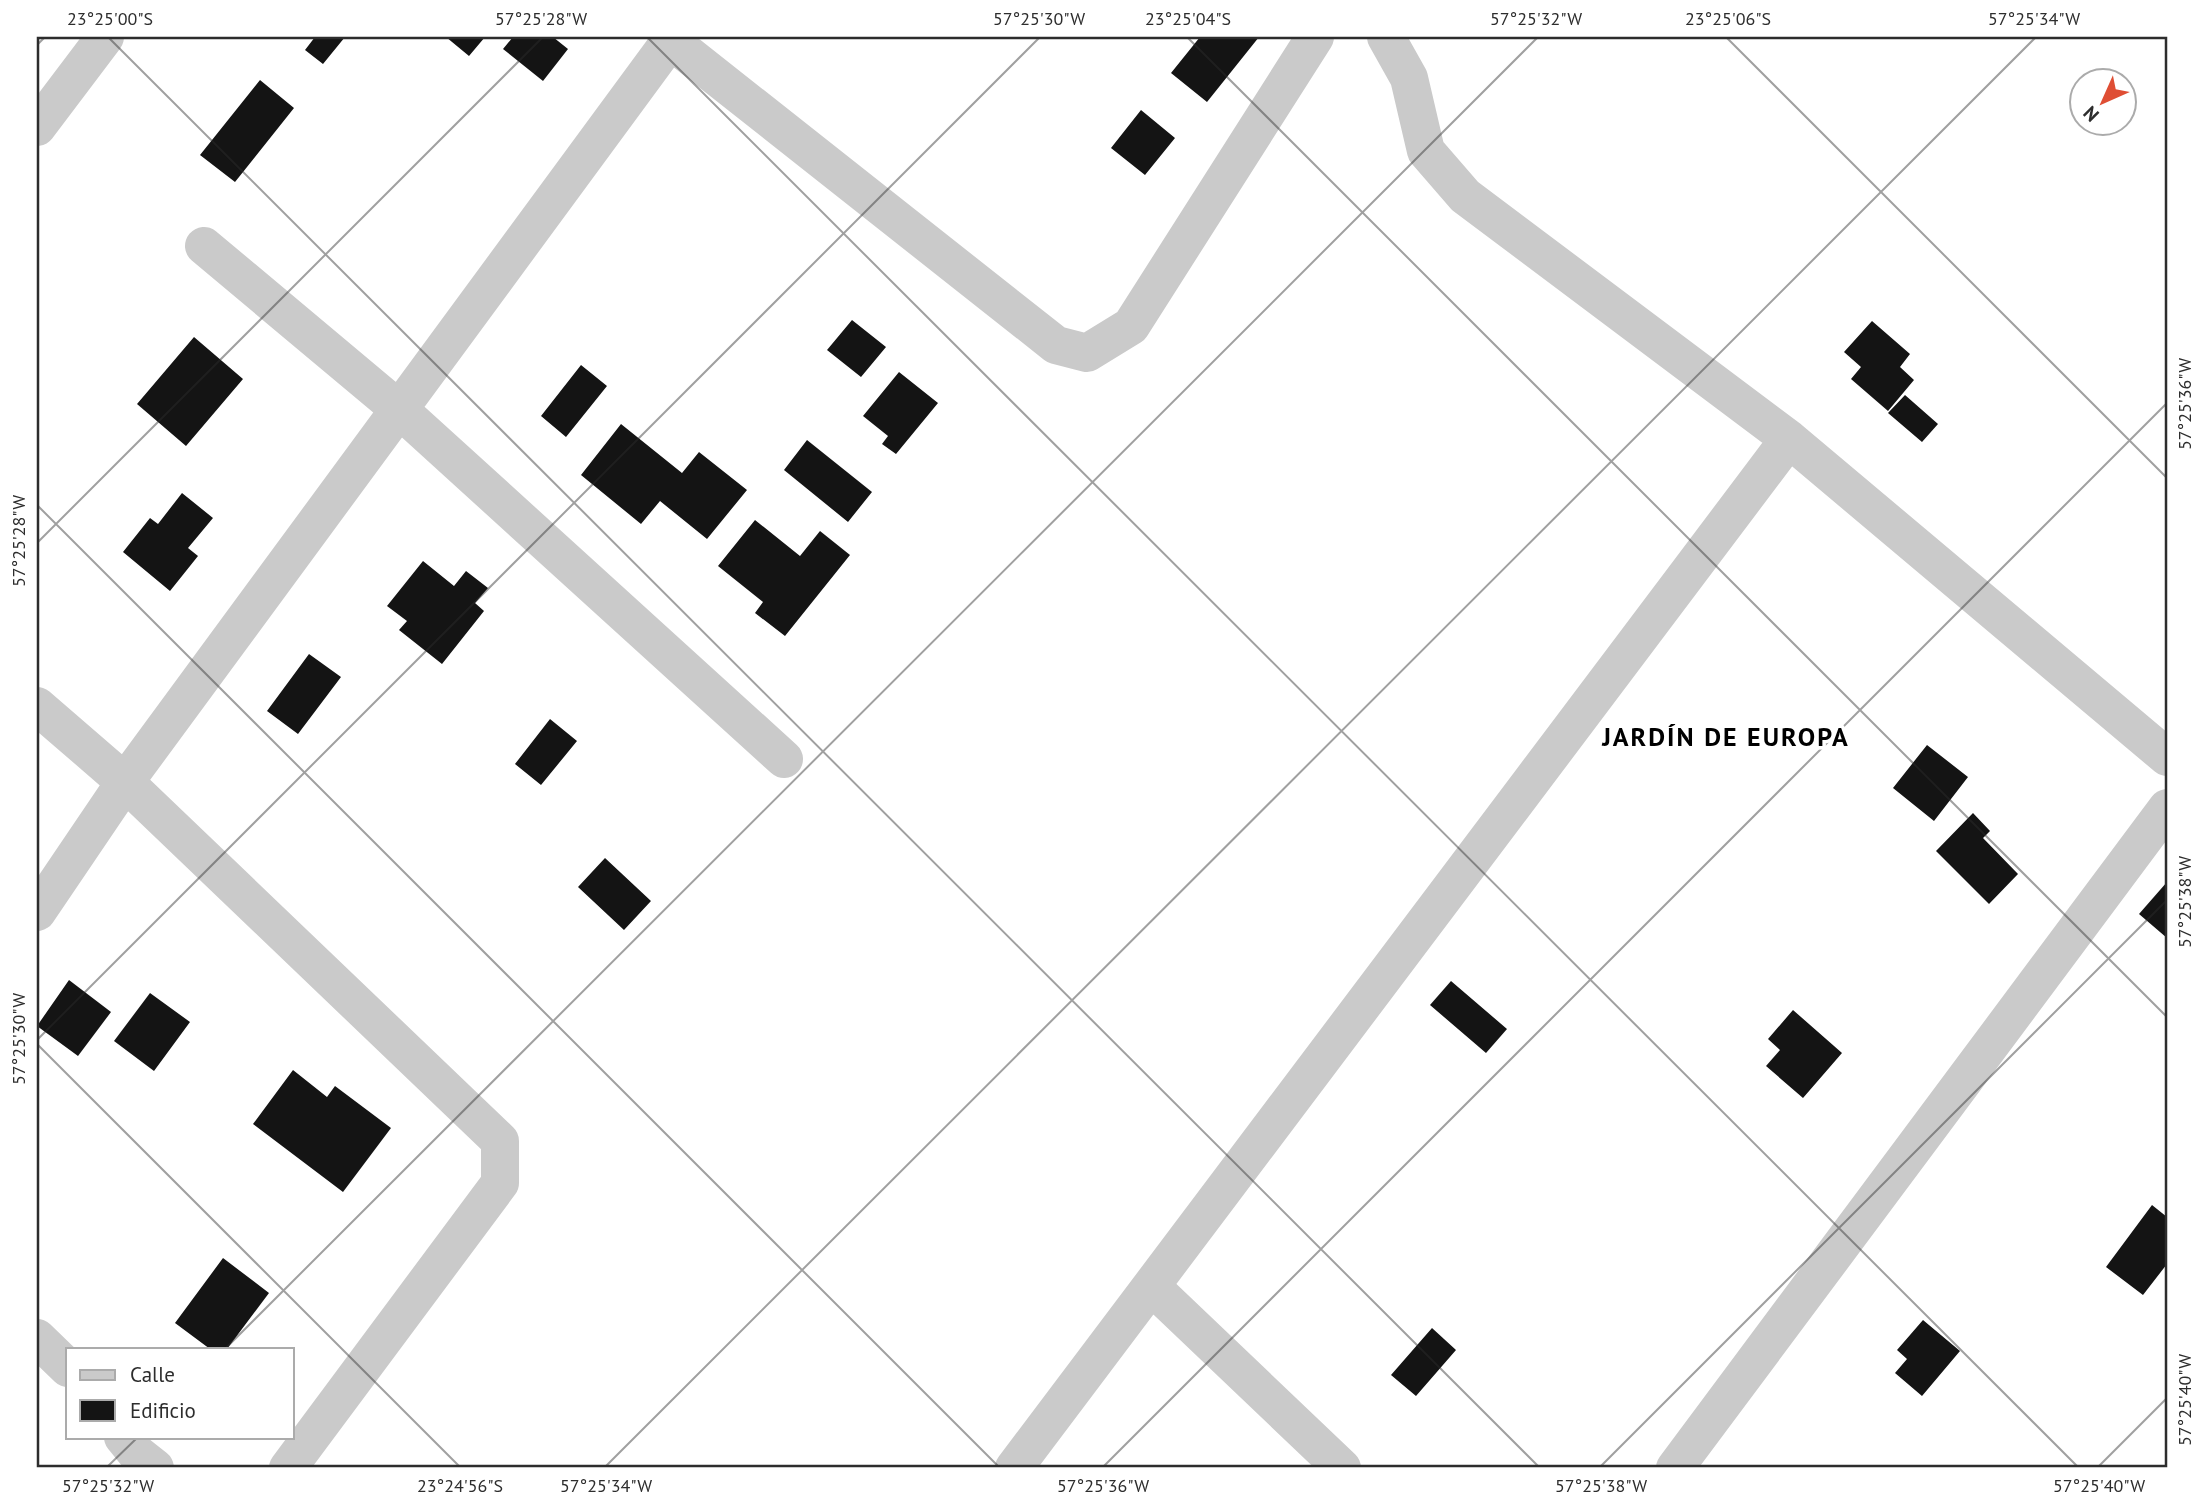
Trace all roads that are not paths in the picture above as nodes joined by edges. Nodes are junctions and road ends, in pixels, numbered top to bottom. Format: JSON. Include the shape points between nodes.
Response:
{"nodes":[{"id":1,"x":105,"y":37,"type":"edge"},
{"id":2,"x":1315,"y":37,"type":"edge"},
{"id":3,"x":1386,"y":37,"type":"edge"},
{"id":4,"x":670,"y":38,"type":"edge"},
{"id":5,"x":37,"y":127,"type":"edge"},
{"id":6,"x":204,"y":246,"type":"dead end"},
{"id":7,"x":401,"y":411,"type":"junction"},
{"id":8,"x":1789,"y":439,"type":"junction"},
{"id":9,"x":37,"y":706,"type":"edge"},
{"id":10,"x":2167,"y":757,"type":"edge"},
{"id":11,"x":785,"y":759,"type":"dead end"},
{"id":12,"x":125,"y":782,"type":"junction"},
{"id":13,"x":2167,"y":808,"type":"edge"},
{"id":14,"x":37,"y":912,"type":"edge"},
{"id":15,"x":1151,"y":1286,"type":"junction"},
{"id":16,"x":37,"y":1338,"type":"edge"},
{"id":17,"x":66,"y":1366,"type":"edge"},
{"id":18,"x":124,"y":1438,"type":"edge"},
{"id":19,"x":155,"y":1468,"type":"edge"},
{"id":20,"x":288,"y":1468,"type":"edge"},
{"id":21,"x":1014,"y":1468,"type":"edge"},
{"id":22,"x":1342,"y":1468,"type":"edge"},
{"id":23,"x":1675,"y":1468,"type":"edge"}],
"edges":[{"from":1,"to":5,"type":"street"},
{"from":2,"to":4,"type":"street","via":[[1131,326],[1087,353],[1056,345]]},
{"from":3,"to":8,"type":"street","via":[[1409,78],[1426,151],[1465,196]]},
{"from":4,"to":7,"type":"street"},
{"from":6,"to":7,"type":"street"},
{"from":7,"to":11,"type":"street"},
{"from":7,"to":12,"type":"street"},
{"from":8,"to":10,"type":"street"},
{"from":8,"to":15,"type":"street"},
{"from":9,"to":12,"type":"street"},
{"from":12,"to":14,"type":"street"},
{"from":12,"to":20,"type":"street","via":[[500,1142],[500,1183]]},
{"from":13,"to":23,"type":"street"},
{"from":15,"to":21,"type":"street"},
{"from":15,"to":22,"type":"street"},
{"from":16,"to":17,"type":"street"},
{"from":18,"to":19,"type":"street"}]}
